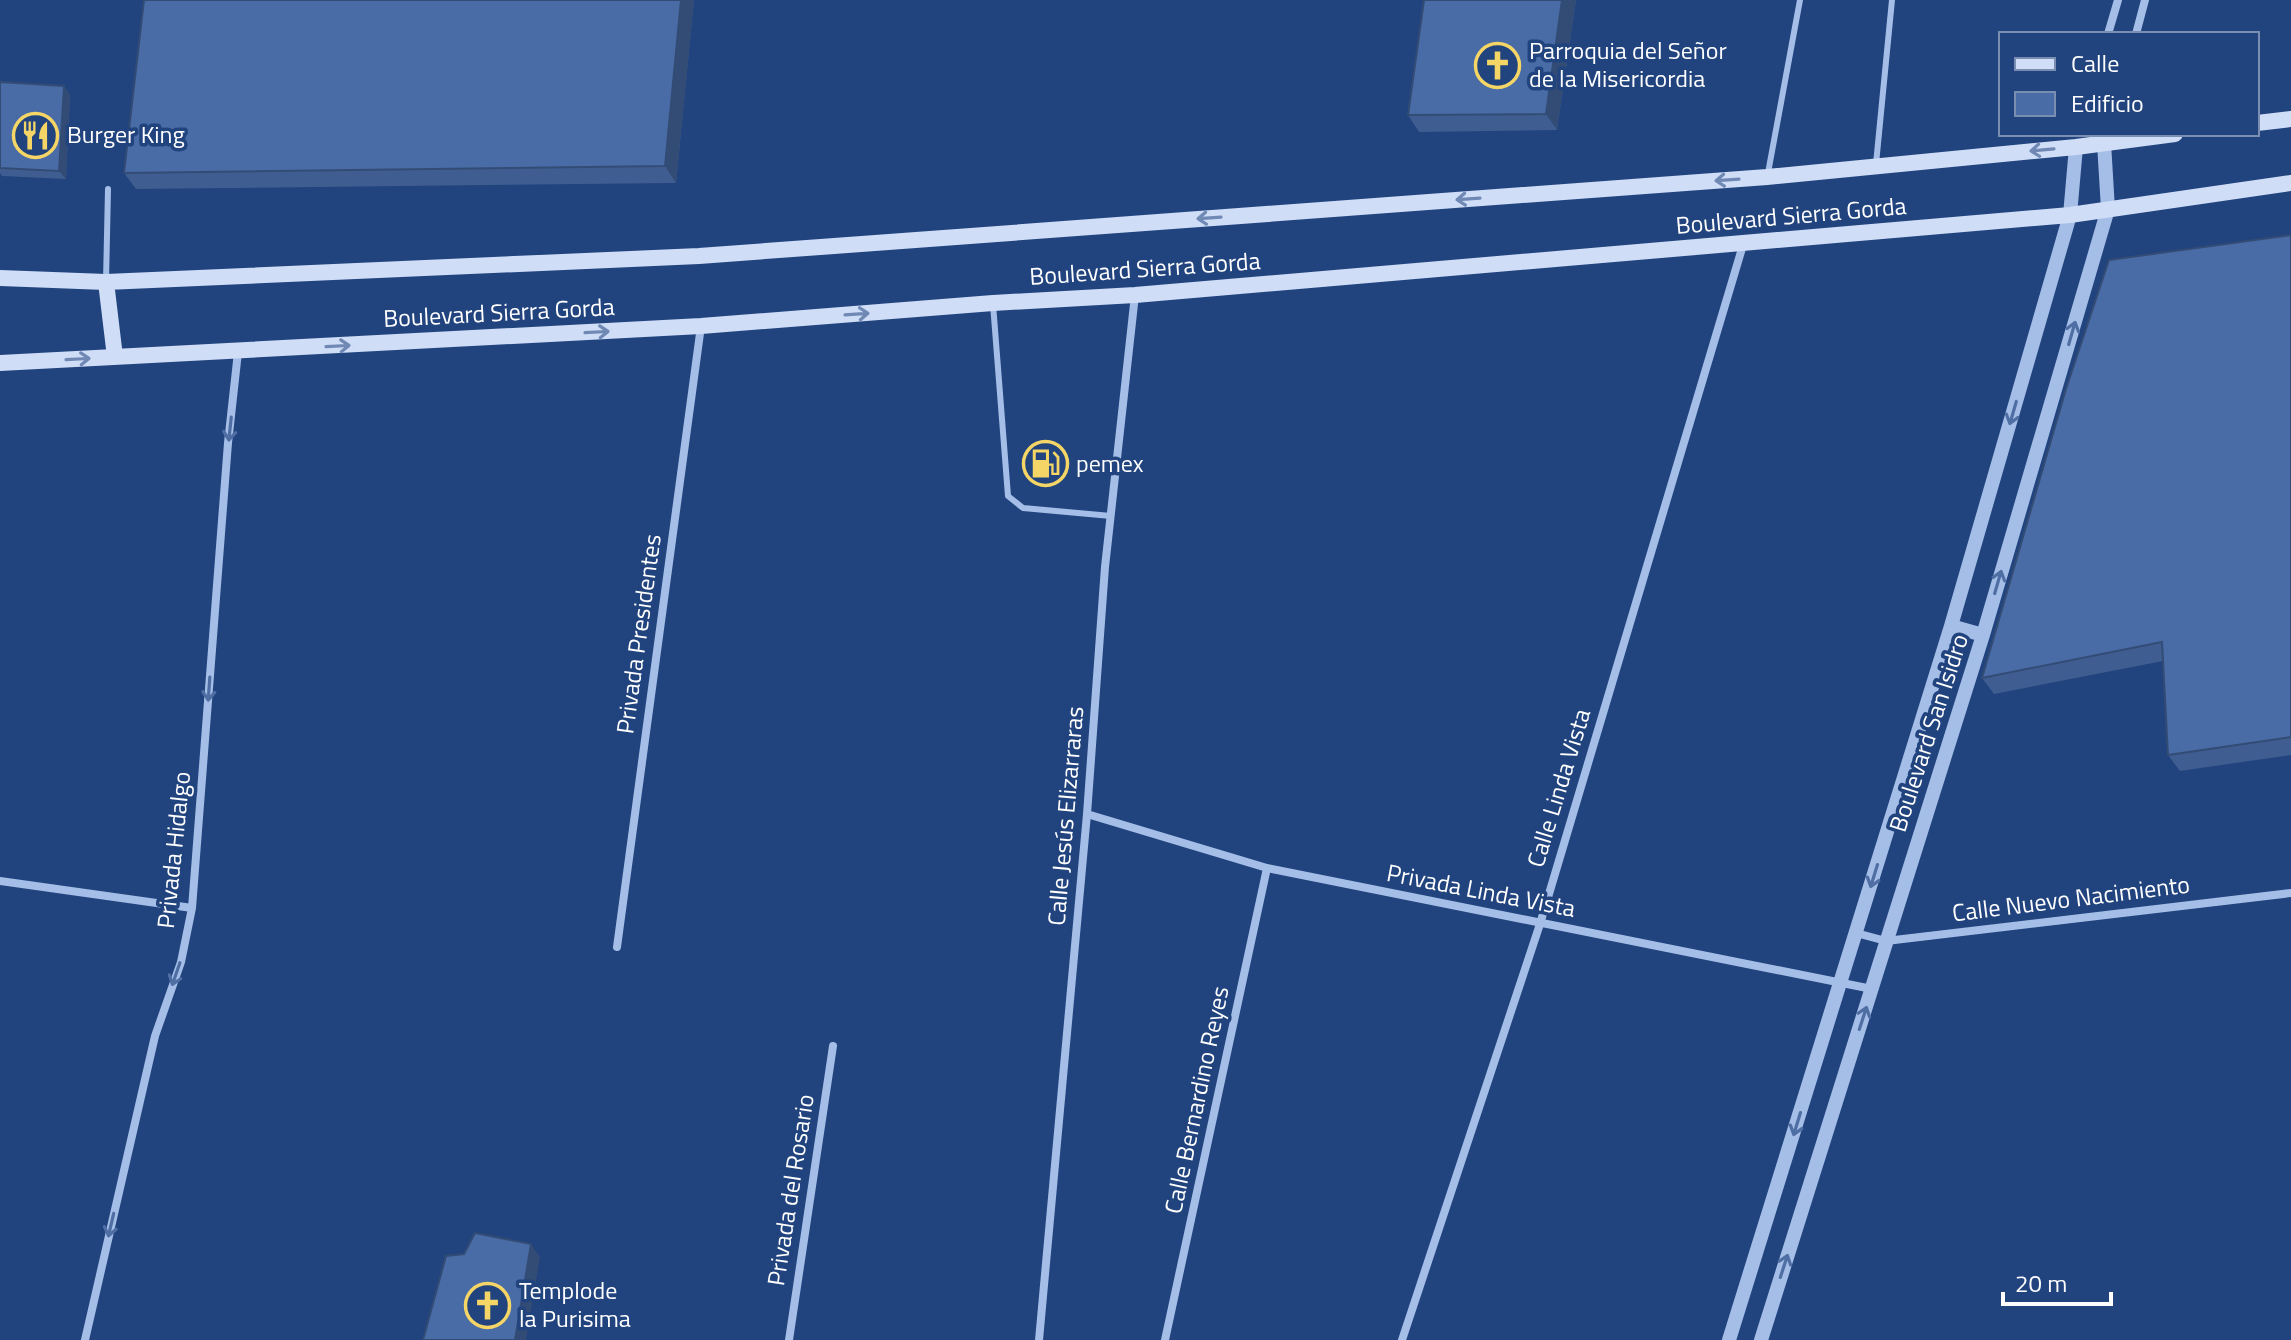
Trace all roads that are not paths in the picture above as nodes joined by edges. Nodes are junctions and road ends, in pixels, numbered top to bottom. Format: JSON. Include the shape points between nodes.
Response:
{"nodes":[{"id":1,"x":1800,"y":0,"type":"edge"},
{"id":2,"x":1892,"y":0,"type":"edge"},
{"id":3,"x":2118,"y":0,"type":"edge"},
{"id":4,"x":2145,"y":0,"type":"edge"},
{"id":5,"x":2109,"y":32,"type":"edge"},
{"id":6,"x":2137,"y":32,"type":"edge"},
{"id":7,"x":2291,"y":119,"type":"edge"},
{"id":8,"x":2259,"y":123,"type":"edge"},
{"id":9,"x":2147,"y":136,"type":"edge"},
{"id":10,"x":2105,"y":139,"type":"edge"},
{"id":11,"x":2078,"y":140,"type":"edge"},
{"id":12,"x":1876,"y":166,"type":"junction"},
{"id":13,"x":1767,"y":177,"type":"junction"},
{"id":14,"x":2291,"y":183,"type":"edge"},
{"id":15,"x":108,"y":189,"type":"dead end"},
{"id":16,"x":2108,"y":209,"type":"junction"},
{"id":17,"x":2070,"y":215,"type":"junction"},
{"id":18,"x":1743,"y":245,"type":"junction"},
{"id":19,"x":0,"y":278,"type":"edge"},
{"id":20,"x":106,"y":282,"type":"junction"},
{"id":21,"x":1135,"y":295,"type":"junction"},
{"id":22,"x":993,"y":303,"type":"junction"},
{"id":23,"x":701,"y":326,"type":"junction"},
{"id":24,"x":238,"y":352,"type":"junction"},
{"id":25,"x":115,"y":357,"type":"junction"},
{"id":26,"x":0,"y":363,"type":"edge"},
{"id":27,"x":1111,"y":516,"type":"junction"},
{"id":28,"x":1951,"y":626,"type":"junction"},
{"id":29,"x":1983,"y":635,"type":"junction"},
{"id":30,"x":1087,"y":814,"type":"junction"},
{"id":31,"x":1267,"y":868,"type":"junction"},
{"id":32,"x":0,"y":881,"type":"edge"},
{"id":33,"x":2291,"y":893,"type":"edge"},
{"id":34,"x":192,"y":908,"type":"junction"},
{"id":35,"x":1540,"y":924,"type":"junction"},
{"id":36,"x":1856,"y":933,"type":"junction"},
{"id":37,"x":1886,"y":941,"type":"junction"},
{"id":38,"x":617,"y":947,"type":"dead end"},
{"id":39,"x":1841,"y":981,"type":"junction"},
{"id":40,"x":1872,"y":989,"type":"junction"},
{"id":41,"x":833,"y":1046,"type":"dead end"},
{"id":42,"x":85,"y":1340,"type":"edge"},
{"id":43,"x":789,"y":1340,"type":"edge"},
{"id":44,"x":1039,"y":1340,"type":"edge"},
{"id":45,"x":1165,"y":1340,"type":"edge"},
{"id":46,"x":1402,"y":1340,"type":"edge"},
{"id":47,"x":1729,"y":1340,"type":"edge"},
{"id":48,"x":1761,"y":1340,"type":"edge"}],
"edges":[{"from":1,"to":13,"type":"lane"},
{"from":2,"to":12,"type":"lane"},
{"from":3,"to":5,"type":"street"},
{"from":4,"to":6,"type":"street"},
{"from":7,"to":8,"type":"main road"},
{"from":9,"to":10,"type":"main road","name":"Boulevard Sierra Gorda"},
{"from":10,"to":11,"type":"main road","name":"Boulevard Sierra Gorda"},
{"from":10,"to":16,"type":"street","name":"Boulevard San Isidro"},
{"from":11,"to":12,"type":"main road","name":"Boulevard Sierra Gorda","one_way":true},
{"from":11,"to":17,"type":"street","name":"Boulevard San Isidro"},
{"from":12,"to":13,"type":"main road","name":"Boulevard Sierra Gorda"},
{"from":13,"to":20,"type":"main road","name":"Boulevard Sierra Gorda","one_way":true,"via":[[699,256]]},
{"from":14,"to":16,"type":"main road","name":"Boulevard Sierra Gorda"},
{"from":15,"to":20,"type":"lane"},
{"from":16,"to":17,"type":"main road","name":"Boulevard Sierra Gorda"},
{"from":29,"to":16,"type":"street","name":"Boulevard San Isidro","one_way":true},
{"from":17,"to":18,"type":"main road","name":"Boulevard Sierra Gorda"},
{"from":17,"to":28,"type":"street","name":"Boulevard San Isidro","one_way":true},
{"from":18,"to":21,"type":"main road","name":"Boulevard Sierra Gorda"},
{"from":18,"to":35,"type":"street","name":"Calle Linda Vista"},
{"from":19,"to":20,"type":"main road","name":"Boulevard Sierra Gorda"},
{"from":20,"to":25,"type":"main road"},
{"from":21,"to":22,"type":"main road","name":"Boulevard Sierra Gorda"},
{"from":21,"to":27,"type":"street","name":"Calle Jesús Elizarraras"},
{"from":23,"to":22,"type":"main road","name":"Boulevard Sierra Gorda","one_way":true},
{"from":22,"to":27,"type":"lane","via":[[1008,496],[1023,508]]},
{"from":24,"to":23,"type":"main road","name":"Boulevard Sierra Gorda","one_way":true},
{"from":23,"to":38,"type":"street","name":"Privada Presidentes"},
{"from":24,"to":25,"type":"main road","name":"Boulevard Sierra Gorda"},
{"from":24,"to":34,"type":"street","name":"Privada Hidalgo","one_way":true},
{"from":26,"to":25,"type":"main road","name":"Boulevard Sierra Gorda","one_way":true},
{"from":27,"to":30,"type":"street","name":"Calle Jesús Elizarraras"},
{"from":28,"to":29,"type":"street"},
{"from":28,"to":36,"type":"street","name":"Boulevard San Isidro","one_way":true},
{"from":29,"to":37,"type":"street","name":"Boulevard San Isidro"},
{"from":30,"to":31,"type":"street","name":"Privada Linda Vista"},
{"from":30,"to":44,"type":"street","name":"Calle Jesús Elizarraras"},
{"from":31,"to":35,"type":"street","name":"Privada Linda Vista"},
{"from":31,"to":45,"type":"street","name":"Calle Bernardino Reyes"},
{"from":32,"to":34,"type":"street"},
{"from":33,"to":37,"type":"street","name":"Calle Nuevo Nacimiento"},
{"from":34,"to":42,"type":"street","name":"Privada Hidalgo","one_way":true,"via":[[181,962],[155,1036]]},
{"from":35,"to":39,"type":"street","name":"Privada Linda Vista"},
{"from":35,"to":46,"type":"street","name":"Calle Linda Vista"},
{"from":36,"to":37,"type":"street","name":"Calle Nuevo Nacimiento"},
{"from":36,"to":39,"type":"street","name":"Boulevard San Isidro"},
{"from":37,"to":40,"type":"street","name":"Boulevard San Isidro"},
{"from":39,"to":40,"type":"street","name":"Privada Linda Vista"},
{"from":39,"to":47,"type":"street","name":"Boulevard San Isidro","one_way":true},
{"from":48,"to":40,"type":"street","name":"Boulevard San Isidro","one_way":true},
{"from":41,"to":43,"type":"street","name":"Privada del Rosario"}]}
